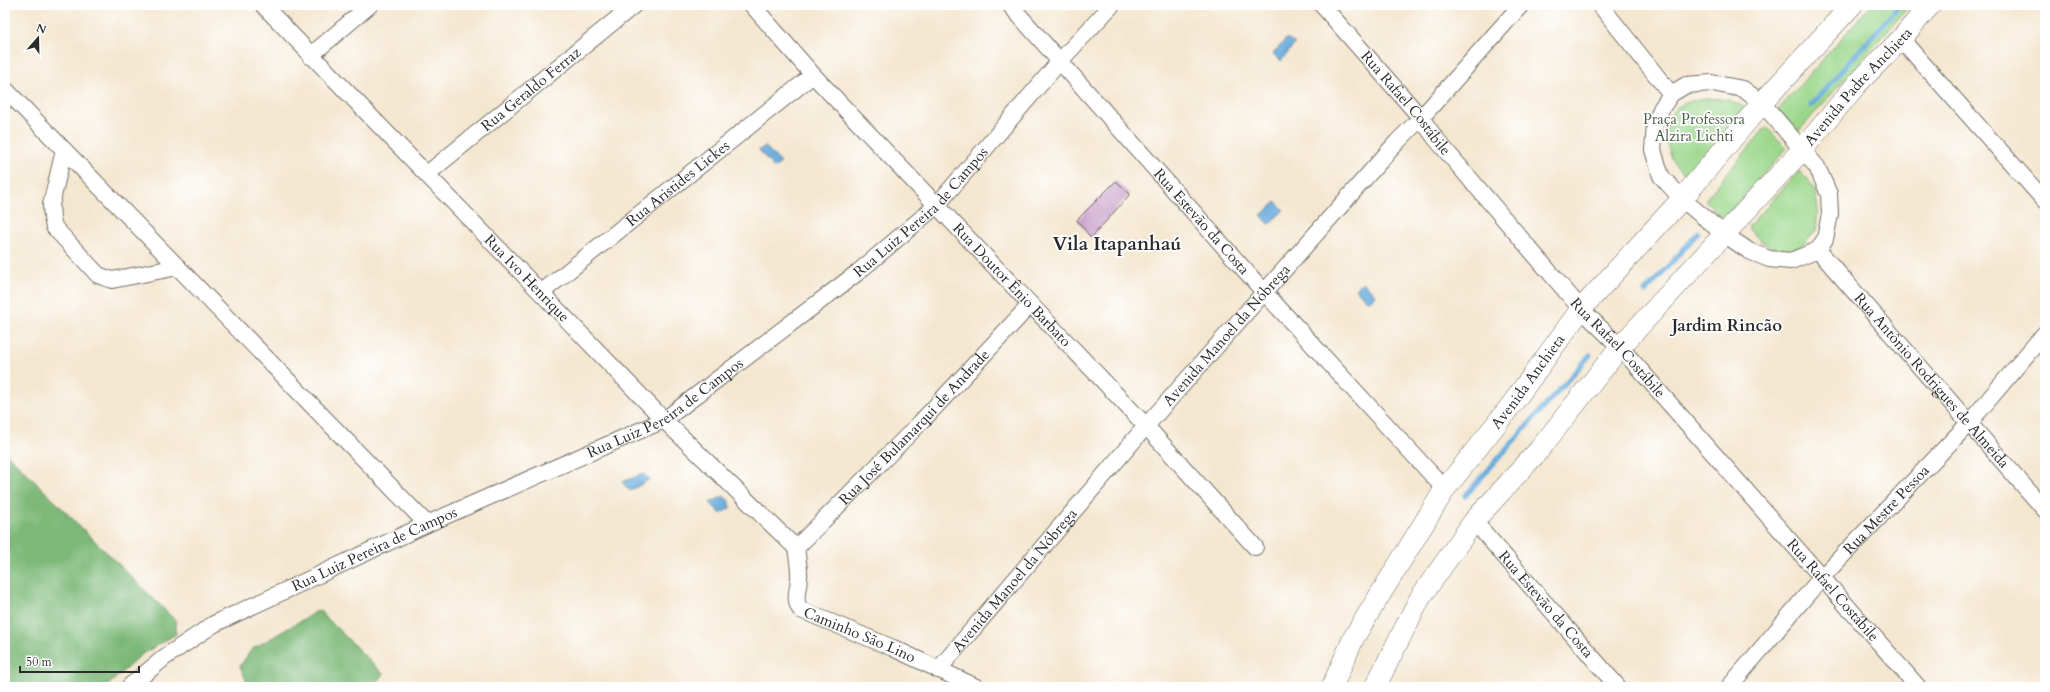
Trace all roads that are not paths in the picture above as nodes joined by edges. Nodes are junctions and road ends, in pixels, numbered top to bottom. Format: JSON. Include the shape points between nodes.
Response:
{"nodes":[{"id":1,"x":263,"y":5,"type":"edge"},
{"id":2,"x":370,"y":5,"type":"edge"},
{"id":3,"x":634,"y":5,"type":"edge"},
{"id":4,"x":752,"y":5,"type":"edge"},
{"id":5,"x":1010,"y":5,"type":"edge"},
{"id":6,"x":1112,"y":5,"type":"edge"},
{"id":7,"x":1322,"y":5,"type":"edge"},
{"id":8,"x":1521,"y":5,"type":"edge"},
{"id":9,"x":1600,"y":5,"type":"edge"},
{"id":10,"x":1852,"y":5,"type":"edge"},
{"id":11,"x":1930,"y":5,"type":"edge"},
{"id":12,"x":1901,"y":39,"type":"junction"},
{"id":13,"x":310,"y":56,"type":"junction"},
{"id":14,"x":1060,"y":62,"type":"junction"},
{"id":15,"x":814,"y":75,"type":"junction"},
{"id":16,"x":5,"y":89,"type":"edge"},
{"id":17,"x":1671,"y":94,"type":"junction"},
{"id":18,"x":1762,"y":103,"type":"junction"},
{"id":19,"x":1421,"y":118,"type":"junction"},
{"id":20,"x":64,"y":150,"type":"junction"},
{"id":21,"x":1802,"y":150,"type":"junction"},
{"id":22,"x":427,"y":174,"type":"junction"},
{"id":23,"x":1682,"y":199,"type":"junction"},
{"id":24,"x":2045,"y":201,"type":"edge"},
{"id":25,"x":937,"y":205,"type":"junction"},
{"id":26,"x":1724,"y":234,"type":"junction"},
{"id":27,"x":1818,"y":250,"type":"junction"},
{"id":28,"x":178,"y":267,"type":"junction"},
{"id":29,"x":542,"y":292,"type":"junction"},
{"id":30,"x":1265,"y":293,"type":"junction"},
{"id":31,"x":1030,"y":305,"type":"junction"},
{"id":32,"x":1582,"y":309,"type":"junction"},
{"id":33,"x":2045,"y":333,"type":"edge"},
{"id":34,"x":1620,"y":347,"type":"junction"},
{"id":35,"x":664,"y":420,"type":"junction"},
{"id":36,"x":1969,"y":423,"type":"junction"},
{"id":37,"x":1146,"y":426,"type":"junction"},
{"id":38,"x":1445,"y":489,"type":"junction"},
{"id":39,"x":2045,"y":510,"type":"edge"},
{"id":40,"x":1474,"y":521,"type":"junction"},
{"id":41,"x":427,"y":524,"type":"junction"},
{"id":42,"x":1255,"y":547,"type":"dead end"},
{"id":43,"x":796,"y":548,"type":"junction"},
{"id":44,"x":1822,"y":577,"type":"junction"},
{"id":45,"x":938,"y":670,"type":"junction"},
{"id":46,"x":129,"y":687,"type":"edge"},
{"id":47,"x":976,"y":687,"type":"edge"},
{"id":48,"x":1332,"y":687,"type":"edge"},
{"id":49,"x":1374,"y":687,"type":"edge"},
{"id":50,"x":1618,"y":687,"type":"edge"},
{"id":51,"x":1729,"y":687,"type":"edge"},
{"id":52,"x":1918,"y":687,"type":"edge"}],
"edges":[{"from":1,"to":13,"type":"street","name":"Rua Ivo Henrique"},
{"from":2,"to":13,"type":"street"},
{"from":3,"to":22,"type":"street","name":"Rua Geraldo Ferraz"},
{"from":4,"to":15,"type":"street","name":"Rua Doutor Ênio Barbato"},
{"from":5,"to":14,"type":"street","name":"Rua Estevão da Costa"},
{"from":6,"to":14,"type":"street","name":"Rua Luiz Pereira de Campos"},
{"from":7,"to":19,"type":"street","name":"Rua Rafael Costábile"},
{"from":8,"to":19,"type":"street","name":"Avenida Manoel da Nóbrega"},
{"from":9,"to":17,"type":"street"},
{"from":10,"to":18,"type":"main road"},
{"from":11,"to":12,"type":"main road","name":"Avenida Padre Anchieta"},
{"from":12,"to":21,"type":"main road","name":"Avenida Padre Anchieta","via":[[1857,84]]},
{"from":12,"to":24,"type":"street"},
{"from":13,"to":22,"type":"street","name":"Rua Ivo Henrique"},
{"from":14,"to":25,"type":"street","name":"Rua Luiz Pereira de Campos"},
{"from":14,"to":30,"type":"street","name":"Rua Estevão da Costa"},
{"from":15,"to":25,"type":"street","name":"Rua Doutor Ênio Barbato"},
{"from":15,"to":29,"type":"street","name":"Rua Aristides Lickes"},
{"from":16,"to":20,"type":"street"},
{"from":17,"to":18,"type":"street","via":[[1686,85],[1712,82],[1743,89]]},
{"from":17,"to":23,"type":"street","via":[[1661,109],[1655,125],[1653,150],[1661,176]]},
{"from":18,"to":21,"type":"street"},
{"from":18,"to":23,"type":"main road","name":"Avenida Anchieta"},
{"from":19,"to":30,"type":"street","name":"Avenida Manoel da Nóbrega"},
{"from":19,"to":32,"type":"street","name":"Rua Rafael Costábile","via":[[1436,139]]},
{"from":20,"to":28,"type":"street"},
{"from":20,"to":28,"type":"street","via":[[51,205],[54,227],[98,275],[112,280]]},
{"from":21,"to":26,"type":"main road"},
{"from":21,"to":27,"type":"street","via":[[1816,167],[1829,194],[1830,214],[1825,239]]},
{"from":22,"to":29,"type":"street","name":"Rua Ivo Henrique"},
{"from":23,"to":26,"type":"street"},
{"from":23,"to":32,"type":"main road","name":"Avenida Anchieta"},
{"from":25,"to":31,"type":"street","name":"Rua Doutor Ênio Barbato"},
{"from":25,"to":35,"type":"street","name":"Rua Luiz Pereira de Campos","via":[[857,273]]},
{"from":26,"to":27,"type":"street","via":[[1749,251],[1769,259],[1791,262]]},
{"from":26,"to":34,"type":"main road"},
{"from":27,"to":36,"type":"street","name":"Rua Antônio Rodrigues de Almeida"},
{"from":28,"to":41,"type":"street"},
{"from":29,"to":35,"type":"street","name":"Rua Ivo Henrique"},
{"from":30,"to":37,"type":"street","name":"Avenida Manoel da Nóbrega"},
{"from":30,"to":38,"type":"street","name":"Rua Estevão da Costa"},
{"from":31,"to":37,"type":"street","name":"Rua Doutor Ênio Barbato"},
{"from":31,"to":43,"type":"street","name":"Rua José Bulamarqui de Andrade","via":[[920,423]]},
{"from":32,"to":34,"type":"street","name":"Rua Rafael Costábile"},
{"from":32,"to":38,"type":"main road","name":"Avenida Anchieta"},
{"from":33,"to":36,"type":"street","name":"Rua Mestre Pessoa"},
{"from":34,"to":40,"type":"main road","via":[[1539,450]]},
{"from":34,"to":44,"type":"street","name":"Rua Rafael Costábile"},
{"from":35,"to":41,"type":"street","name":"Rua Luiz Pereira de Campos"},
{"from":35,"to":43,"type":"street","name":"Rua Ivo Henrique"},
{"from":36,"to":39,"type":"street","name":"Rua Antônio Rodrigues de Almeida"},
{"from":36,"to":44,"type":"street","name":"Rua Mestre Pessoa"},
{"from":37,"to":42,"type":"street","name":"Rua Doutor Ênio Barbato"},
{"from":37,"to":45,"type":"street","name":"Avenida Manoel da Nóbrega"},
{"from":38,"to":48,"type":"main road","name":"Avenida Anchieta","via":[[1354,637]]},
{"from":40,"to":49,"type":"main road","via":[[1420,598]]},
{"from":40,"to":50,"type":"street","name":"Rua Estevão da Costa"},
{"from":41,"to":46,"type":"street","name":"Rua Luiz Pereira de Campos","via":[[214,624],[165,657]]},
{"from":43,"to":45,"type":"street","name":"Caminho São Lino","via":[[800,581],[796,600],[801,610],[886,645]]},
{"from":44,"to":51,"type":"street","name":"Rua Mestre Pessoa"},
{"from":44,"to":52,"type":"street","name":"Rua Rafael Costábile"},
{"from":45,"to":47,"type":"street","name":"Caminho São Lino"}]}
